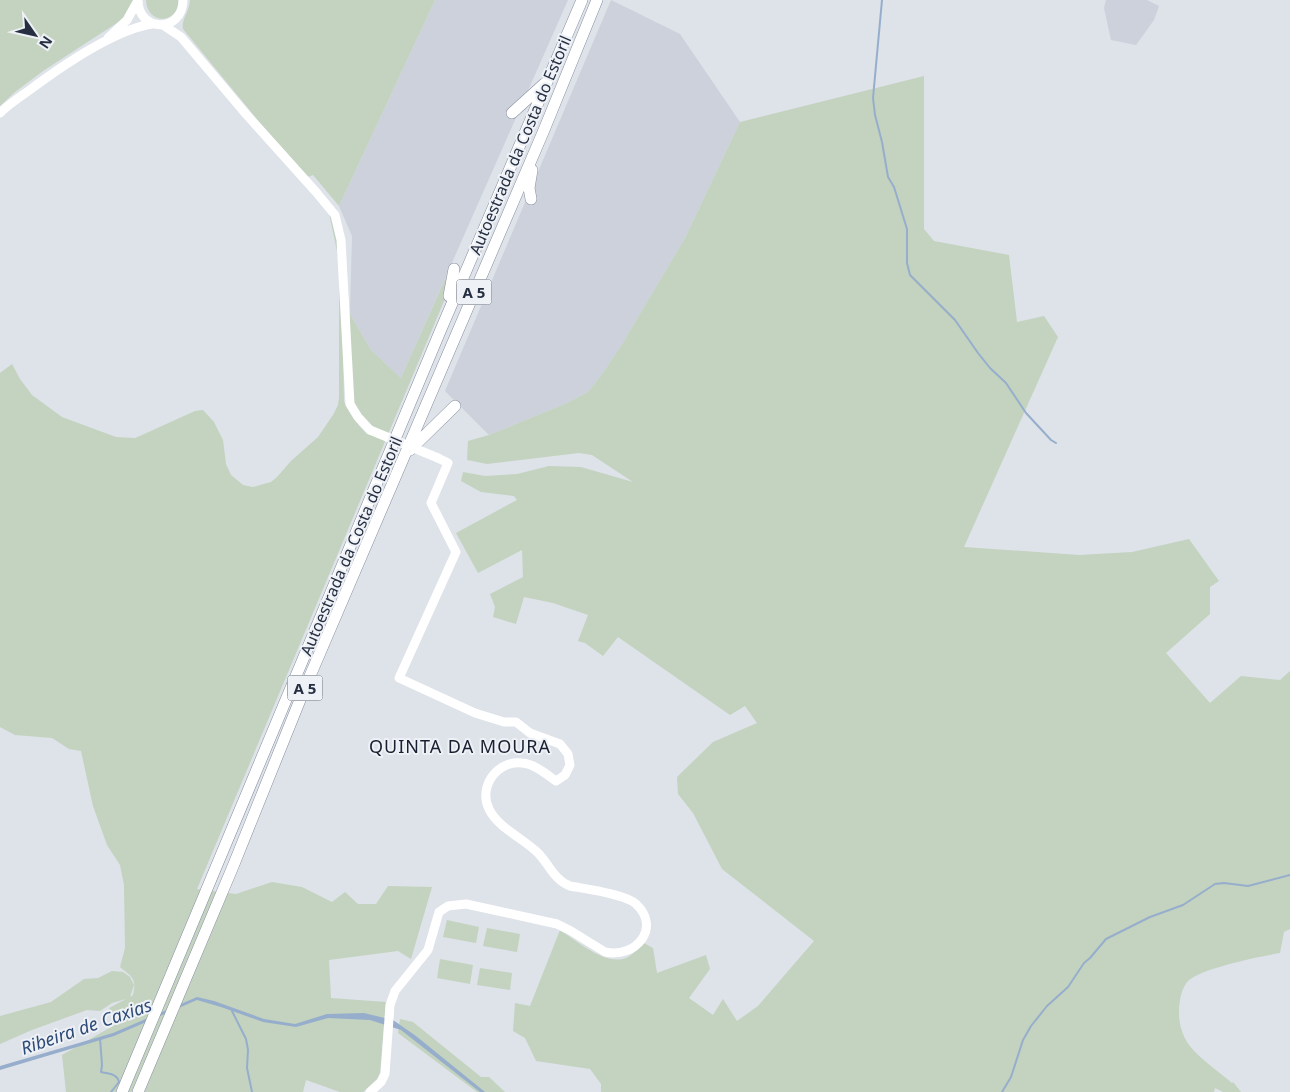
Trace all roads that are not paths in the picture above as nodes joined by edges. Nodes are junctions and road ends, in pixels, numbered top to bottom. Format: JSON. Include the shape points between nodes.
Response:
{"nodes":[{"id":1,"x":183,"y":0,"type":"edge"},
{"id":2,"x":582,"y":0,"type":"edge"},
{"id":3,"x":597,"y":0,"type":"edge"},
{"id":4,"x":138,"y":1,"type":"edge"},
{"id":5,"x":178,"y":17,"type":"junction"},
{"id":6,"x":152,"y":24,"type":"junction"},
{"id":7,"x":163,"y":25,"type":"junction"},
{"id":8,"x":181,"y":37,"type":"junction"},
{"id":9,"x":101,"y":44,"type":"junction"},
{"id":10,"x":547,"y":81,"type":"junction"},
{"id":11,"x":0,"y":113,"type":"edge"},
{"id":12,"x":512,"y":113,"type":"dead end"},
{"id":13,"x":544,"y":130,"type":"junction"},
{"id":14,"x":531,"y":199,"type":"dead end"},
{"id":15,"x":454,"y":269,"type":"dead end"},
{"id":16,"x":439,"y":334,"type":"junction"},
{"id":17,"x":455,"y":406,"type":"dead end"},
{"id":18,"x":405,"y":455,"type":"junction"},
{"id":19,"x":122,"y":1092,"type":"edge"},
{"id":20,"x":138,"y":1092,"type":"edge"},
{"id":21,"x":370,"y":1092,"type":"edge"}],
"edges":[{"from":1,"to":5,"type":"street"},
{"from":2,"to":10,"type":"highway","name":"Autoestrada da Costa do Estoril","number":"A 5"},
{"from":3,"to":13,"type":"highway","name":"Autoestrada da Costa do Estoril","number":"A 5"},
{"from":4,"to":6,"type":"street","via":[[141,15]]},
{"from":4,"to":9,"type":"street","via":[[128,20]]},
{"from":5,"to":7,"type":"street"},
{"from":5,"to":8,"type":"street"},
{"from":6,"to":7,"type":"street"},
{"from":6,"to":9,"type":"street","via":[[138,26]]},
{"from":7,"to":8,"type":"street"},
{"from":8,"to":21,"type":"street","bridge":true,"via":[[335,215],[341,240],[350,404],[358,417],[370,430],[448,462],[431,503],[456,552],[399,678],[475,714],[516,722],[530,733],[556,741],[566,750],[570,760],[568,770],[556,781],[520,762],[509,763],[498,770],[487,786],[488,808],[497,821],[540,855],[559,880],[626,898],[637,905],[646,920],[640,943],[623,953],[612,954],[557,924],[466,904],[443,908],[437,916],[428,950],[391,1000],[384,1074]]},
{"from":9,"to":11,"type":"street","via":[[50,75]]},
{"from":10,"to":12,"type":"highway"},
{"from":10,"to":16,"type":"highway","name":"Autoestrada da Costa do Estoril","number":"A 5"},
{"from":13,"to":14,"type":"highway","via":[[530,178]]},
{"from":13,"to":18,"type":"highway","name":"Autoestrada da Costa do Estoril","number":"A 5"},
{"from":15,"to":16,"type":"highway"},
{"from":16,"to":19,"type":"highway","name":"Autoestrada da Costa do Estoril","number":"A 5"},
{"from":17,"to":18,"type":"highway"},
{"from":18,"to":20,"type":"highway","name":"Autoestrada da Costa do Estoril","number":"A 5"}]}
